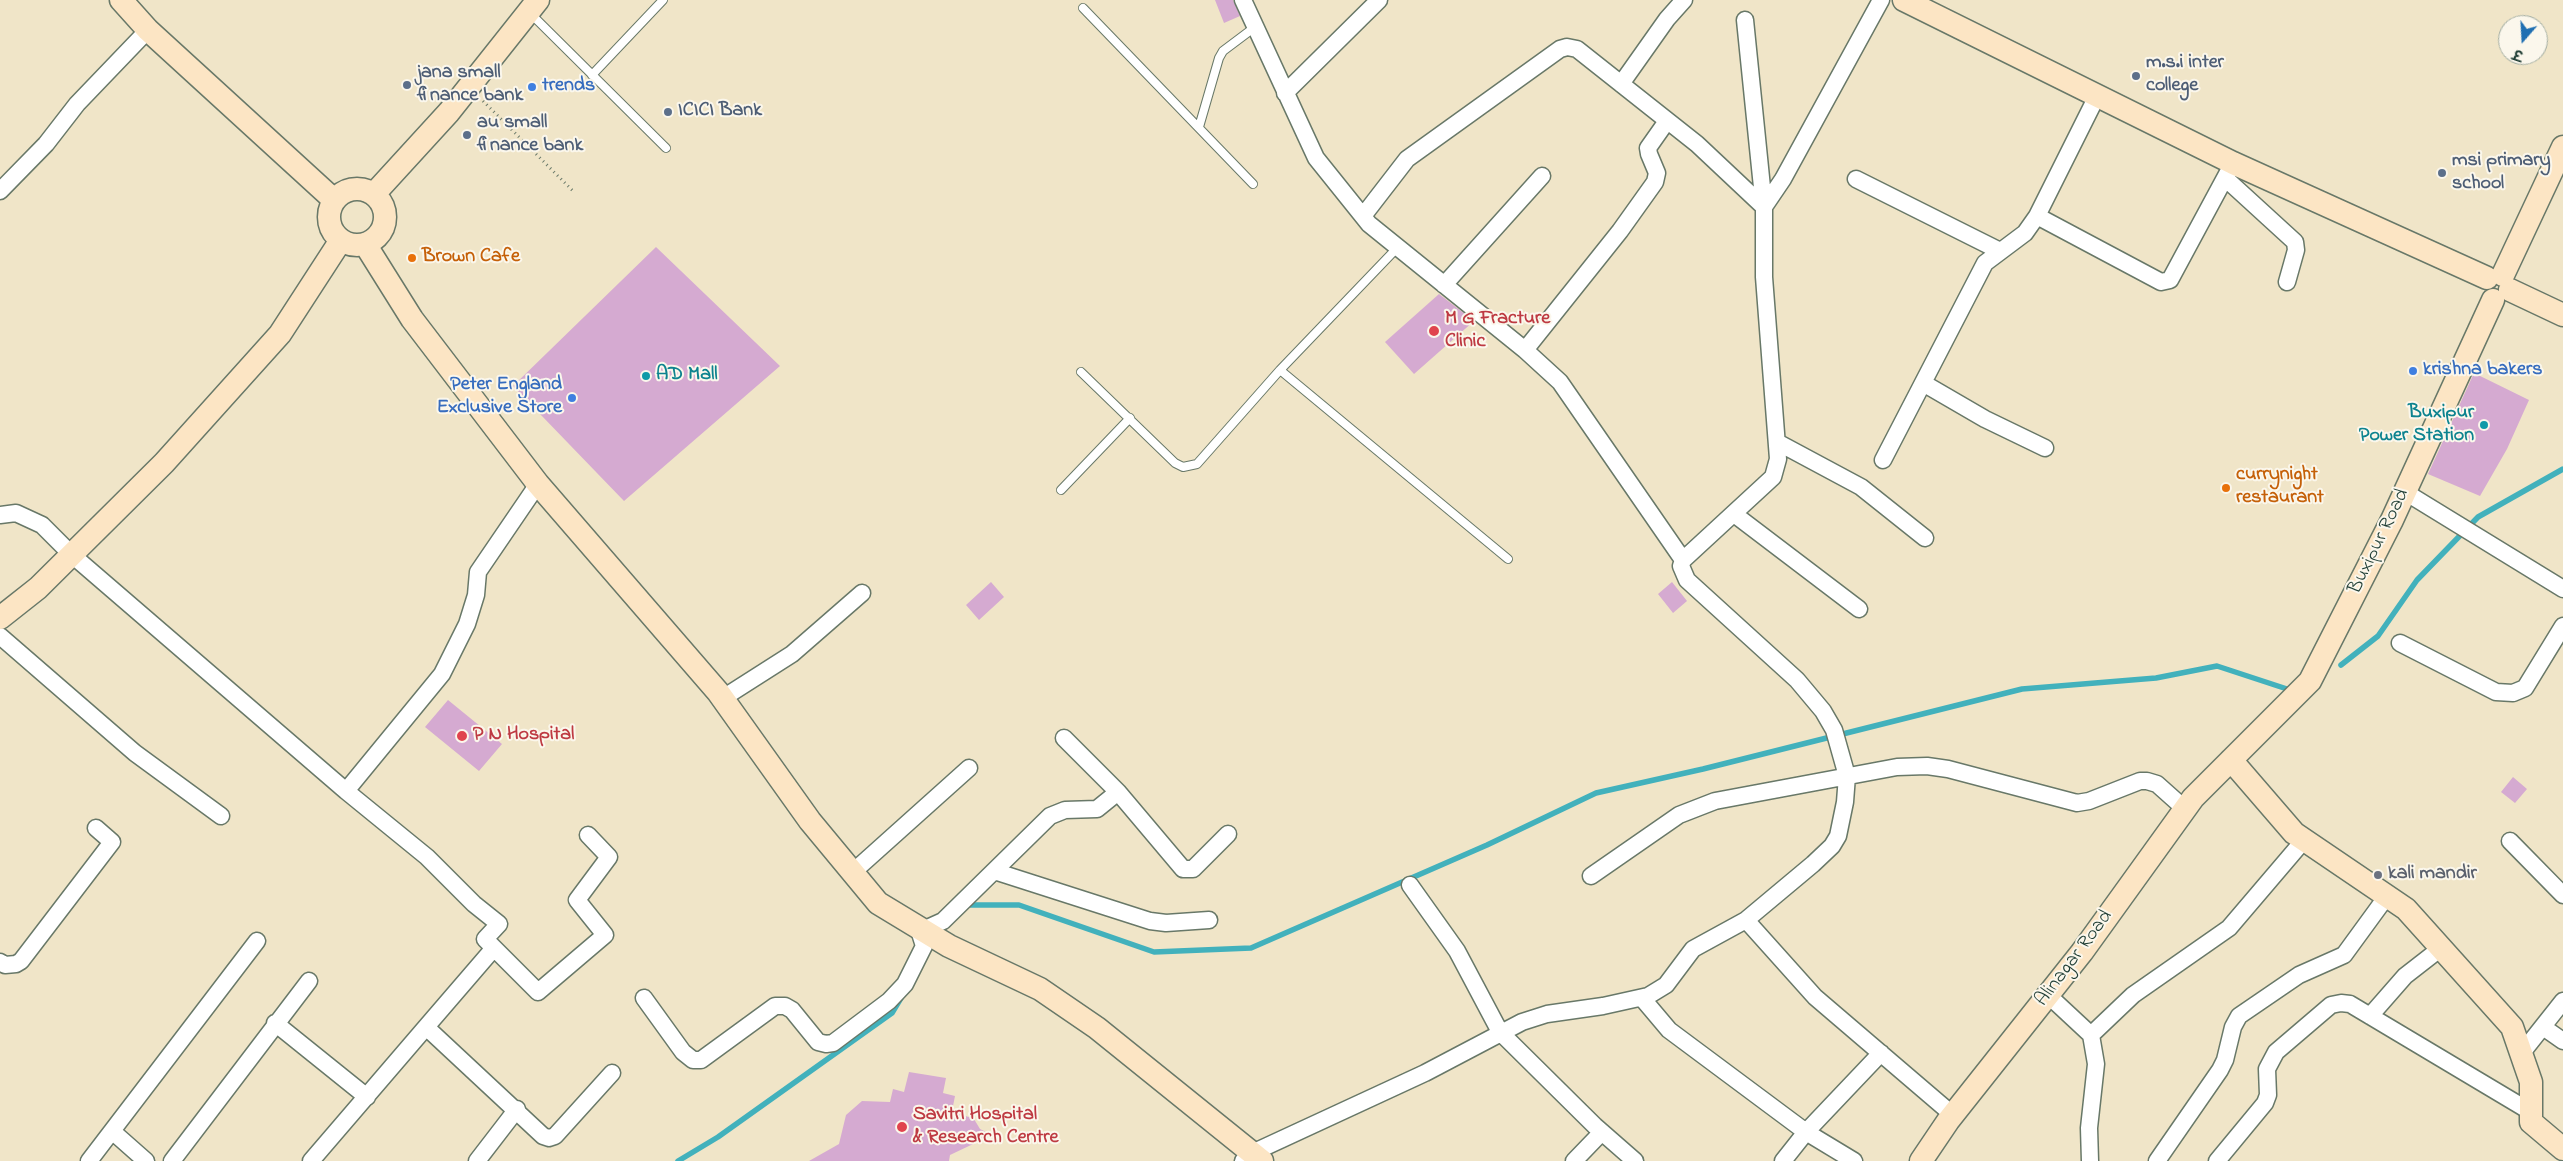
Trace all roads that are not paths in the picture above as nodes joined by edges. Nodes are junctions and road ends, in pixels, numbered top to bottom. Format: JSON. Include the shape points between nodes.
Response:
{"nodes":[{"id":1,"x":121,"y":0,"type":"edge"},
{"id":2,"x":663,"y":0,"type":"edge"},
{"id":3,"x":1243,"y":0,"type":"edge"},
{"id":4,"x":1379,"y":0,"type":"edge"},
{"id":5,"x":1684,"y":0,"type":"edge"},
{"id":6,"x":1880,"y":0,"type":"edge"},
{"id":7,"x":1904,"y":0,"type":"edge"},
{"id":8,"x":533,"y":6,"type":"edge"},
{"id":9,"x":1083,"y":8,"type":"dead end"},
{"id":10,"x":1745,"y":20,"type":"dead end"},
{"id":11,"x":1255,"y":27,"type":"junction"},
{"id":12,"x":148,"y":30,"type":"junction"},
{"id":13,"x":592,"y":74,"type":"junction"},
{"id":14,"x":1621,"y":84,"type":"junction"},
{"id":15,"x":1285,"y":93,"type":"junction"},
{"id":16,"x":2097,"y":96,"type":"junction"},
{"id":17,"x":1667,"y":120,"type":"junction"},
{"id":18,"x":1199,"y":127,"type":"junction"},
{"id":19,"x":2563,"y":147,"type":"edge"},
{"id":20,"x":666,"y":148,"type":"dead end"},
{"id":21,"x":2229,"y":171,"type":"junction"},
{"id":22,"x":1542,"y":176,"type":"dead end"},
{"id":23,"x":1856,"y":179,"type":"dead end"},
{"id":24,"x":1253,"y":184,"type":"dead end"},
{"id":25,"x":0,"y":191,"type":"edge"},
{"id":26,"x":374,"y":194,"type":"junction"},
{"id":27,"x":334,"y":200,"type":"junction"},
{"id":28,"x":1764,"y":207,"type":"junction"},
{"id":29,"x":1363,"y":216,"type":"junction"},
{"id":30,"x":2037,"y":216,"type":"junction"},
{"id":31,"x":341,"y":240,"type":"junction"},
{"id":32,"x":365,"y":244,"type":"junction"},
{"id":33,"x":1398,"y":247,"type":"junction"},
{"id":34,"x":2000,"y":251,"type":"junction"},
{"id":35,"x":2287,"y":282,"type":"dead end"},
{"id":36,"x":1444,"y":285,"type":"junction"},
{"id":37,"x":2498,"y":286,"type":"junction"},
{"id":38,"x":2563,"y":315,"type":"edge"},
{"id":39,"x":1525,"y":350,"type":"junction"},
{"id":40,"x":1280,"y":370,"type":"junction"},
{"id":41,"x":1081,"y":372,"type":"dead end"},
{"id":42,"x":1923,"y":384,"type":"junction"},
{"id":43,"x":1130,"y":418,"type":"junction"},
{"id":44,"x":1777,"y":442,"type":"junction"},
{"id":45,"x":2045,"y":448,"type":"dead end"},
{"id":46,"x":1884,"y":460,"type":"dead end"},
{"id":47,"x":538,"y":484,"type":"junction"},
{"id":48,"x":1061,"y":490,"type":"dead end"},
{"id":49,"x":2406,"y":492,"type":"junction"},
{"id":50,"x":1734,"y":514,"type":"junction"},
{"id":51,"x":0,"y":515,"type":"edge"},
{"id":52,"x":1925,"y":538,"type":"dead end"},
{"id":53,"x":71,"y":554,"type":"junction"},
{"id":54,"x":1508,"y":559,"type":"dead end"},
{"id":55,"x":1683,"y":560,"type":"junction"},
{"id":56,"x":2563,"y":589,"type":"edge"},
{"id":57,"x":862,"y":593,"type":"dead end"},
{"id":58,"x":1859,"y":609,"type":"dead end"},
{"id":59,"x":0,"y":618,"type":"edge"},
{"id":60,"x":2563,"y":626,"type":"edge"},
{"id":61,"x":0,"y":636,"type":"edge"},
{"id":62,"x":2400,"y":643,"type":"dead end"},
{"id":63,"x":723,"y":698,"type":"junction"},
{"id":64,"x":1064,"y":738,"type":"dead end"},
{"id":65,"x":2231,"y":760,"type":"junction"},
{"id":66,"x":969,"y":768,"type":"dead end"},
{"id":67,"x":1847,"y":776,"type":"junction"},
{"id":68,"x":346,"y":791,"type":"junction"},
{"id":69,"x":1118,"y":792,"type":"junction"},
{"id":70,"x":2185,"y":809,"type":"junction"},
{"id":71,"x":220,"y":816,"type":"dead end"},
{"id":72,"x":96,"y":828,"type":"dead end"},
{"id":73,"x":1228,"y":834,"type":"dead end"},
{"id":74,"x":588,"y":836,"type":"dead end"},
{"id":75,"x":2304,"y":840,"type":"junction"},
{"id":76,"x":2510,"y":842,"type":"dead end"},
{"id":77,"x":994,"y":871,"type":"junction"},
{"id":78,"x":853,"y":872,"type":"junction"},
{"id":79,"x":1591,"y":876,"type":"dead end"},
{"id":80,"x":1410,"y":884,"type":"dead end"},
{"id":81,"x":2563,"y":895,"type":"edge"},
{"id":82,"x":2387,"y":896,"type":"junction"},
{"id":83,"x":1209,"y":920,"type":"dead end"},
{"id":84,"x":1746,"y":920,"type":"junction"},
{"id":85,"x":926,"y":932,"type":"junction"},
{"id":86,"x":257,"y":941,"type":"dead end"},
{"id":87,"x":494,"y":948,"type":"junction"},
{"id":88,"x":2441,"y":948,"type":"junction"},
{"id":89,"x":0,"y":962,"type":"edge"},
{"id":90,"x":309,"y":981,"type":"dead end"},
{"id":91,"x":2048,"y":995,"type":"junction"},
{"id":92,"x":644,"y":998,"type":"dead end"},
{"id":93,"x":1642,"y":998,"type":"junction"},
{"id":94,"x":2563,"y":1001,"type":"edge"},
{"id":95,"x":2370,"y":1016,"type":"junction"},
{"id":96,"x":275,"y":1023,"type":"junction"},
{"id":97,"x":426,"y":1027,"type":"junction"},
{"id":98,"x":2542,"y":1027,"type":"junction"},
{"id":99,"x":1500,"y":1032,"type":"junction"},
{"id":100,"x":2091,"y":1035,"type":"junction"},
{"id":101,"x":2563,"y":1041,"type":"edge"},
{"id":102,"x":1881,"y":1053,"type":"junction"},
{"id":103,"x":2522,"y":1054,"type":"junction"},
{"id":104,"x":612,"y":1073,"type":"dead end"},
{"id":105,"x":367,"y":1097,"type":"junction"},
{"id":106,"x":517,"y":1109,"type":"junction"},
{"id":107,"x":2531,"y":1112,"type":"junction"},
{"id":108,"x":1953,"y":1114,"type":"junction"},
{"id":109,"x":112,"y":1131,"type":"junction"},
{"id":110,"x":1602,"y":1132,"type":"junction"},
{"id":111,"x":1806,"y":1132,"type":"junction"},
{"id":112,"x":2563,"y":1149,"type":"edge"},
{"id":113,"x":1252,"y":1158,"type":"edge"},
{"id":114,"x":89,"y":1161,"type":"edge"},
{"id":115,"x":146,"y":1161,"type":"edge"},
{"id":116,"x":172,"y":1161,"type":"edge"},
{"id":117,"x":311,"y":1161,"type":"edge"},
{"id":118,"x":477,"y":1161,"type":"edge"},
{"id":119,"x":1574,"y":1161,"type":"edge"},
{"id":120,"x":1635,"y":1161,"type":"edge"},
{"id":121,"x":1784,"y":1161,"type":"edge"},
{"id":122,"x":1854,"y":1161,"type":"edge"},
{"id":123,"x":1921,"y":1161,"type":"edge"},
{"id":124,"x":2090,"y":1161,"type":"edge"},
{"id":125,"x":2157,"y":1161,"type":"edge"},
{"id":126,"x":2217,"y":1161,"type":"edge"}],
"edges":[{"from":1,"to":12,"type":"main road"},
{"from":2,"to":13,"type":"lane"},
{"from":3,"to":11,"type":"street"},
{"from":4,"to":15,"type":"street"},
{"from":5,"to":14,"type":"street"},
{"from":6,"to":28,"type":"street","via":[[1783,179]]},
{"from":7,"to":16,"type":"main road"},
{"from":8,"to":13,"type":"lane"},
{"from":8,"to":26,"type":"main road","via":[[448,112]]},
{"from":9,"to":18,"type":"lane"},
{"from":10,"to":28,"type":"street"},
{"from":11,"to":15,"type":"street"},
{"from":11,"to":18,"type":"lane","via":[[1219,58]]},
{"from":12,"to":25,"type":"street"},
{"from":12,"to":27,"type":"main road"},
{"from":13,"to":20,"type":"lane"},
{"from":14,"to":17,"type":"street"},
{"from":14,"to":29,"type":"street","via":[[1577,50],[1560,49],[1407,159]]},
{"from":15,"to":29,"type":"street","via":[[1316,158]]},
{"from":16,"to":21,"type":"main road"},
{"from":16,"to":30,"type":"street"},
{"from":17,"to":28,"type":"street"},
{"from":17,"to":39,"type":"street","via":[[1648,148],[1657,173],[1656,182]]},
{"from":18,"to":24,"type":"lane"},
{"from":19,"to":37,"type":"main road","name":"Buxipur Road"},
{"from":21,"to":30,"type":"street","via":[[2170,280],[2161,282]]},
{"from":21,"to":35,"type":"street","via":[[2295,242],[2296,250]]},
{"from":21,"to":37,"type":"main road"},
{"from":22,"to":36,"type":"street"},
{"from":23,"to":34,"type":"street"},
{"from":26,"to":27,"type":"main road","via":[[348,190]]},
{"from":26,"to":32,"type":"main road","via":[[384,208],[384,226],[374,240]]},
{"from":27,"to":31,"type":"main road","via":[[329,217],[334,234]]},
{"from":28,"to":44,"type":"street","via":[[1764,277]]},
{"from":29,"to":33,"type":"street"},
{"from":30,"to":34,"type":"street","via":[[2025,233]]},
{"from":31,"to":32,"type":"main road","via":[[349,244]]},
{"from":31,"to":53,"type":"main road","via":[[280,334],[164,463]]},
{"from":32,"to":47,"type":"main road","via":[[412,319]]},
{"from":33,"to":36,"type":"street"},
{"from":33,"to":40,"type":"lane"},
{"from":34,"to":42,"type":"street","via":[[1985,263]]},
{"from":36,"to":39,"type":"street"},
{"from":37,"to":38,"type":"main road"},
{"from":37,"to":49,"type":"main road","name":"Buxipur Road"},
{"from":39,"to":55,"type":"street","via":[[1560,382]]},
{"from":40,"to":43,"type":"lane","via":[[1197,464],[1190,467],[1175,463]]},
{"from":40,"to":54,"type":"lane"},
{"from":41,"to":43,"type":"lane"},
{"from":42,"to":45,"type":"street"},
{"from":42,"to":46,"type":"street"},
{"from":43,"to":48,"type":"lane"},
{"from":44,"to":50,"type":"street","via":[[1778,459],[1773,477]]},
{"from":44,"to":52,"type":"street","via":[[1861,487]]},
{"from":47,"to":63,"type":"main road"},
{"from":47,"to":68,"type":"street","via":[[478,572],[476,596],[469,617],[442,674]]},
{"from":49,"to":56,"type":"street"},
{"from":49,"to":65,"type":"main road","name":"Buxipur Road","via":[[2310,681]]},
{"from":50,"to":55,"type":"street"},
{"from":50,"to":58,"type":"street"},
{"from":51,"to":53,"type":"street","via":[[16,513],[42,525]]},
{"from":53,"to":59,"type":"main road","via":[[38,588]]},
{"from":53,"to":68,"type":"street"},
{"from":55,"to":67,"type":"street","via":[[1681,566],[1687,580],[1797,680],[1823,711],[1837,736]]},
{"from":57,"to":63,"type":"street","via":[[792,654]]},
{"from":60,"to":62,"type":"street","via":[[2525,688],[2513,693],[2496,692]]},
{"from":61,"to":71,"type":"street","via":[[135,753]]},
{"from":63,"to":78,"type":"main road","via":[[810,821]]},
{"from":64,"to":69,"type":"street"},
{"from":65,"to":70,"type":"main road","name":"Alinagar Road"},
{"from":65,"to":75,"type":"main road","via":[[2294,834]]},
{"from":66,"to":78,"type":"street"},
{"from":67,"to":70,"type":"street","via":[[1897,767],[1926,766],[2077,803],[2147,781],[2156,784]]},
{"from":67,"to":79,"type":"street","via":[[1715,801],[1679,815]]},
{"from":67,"to":84,"type":"street","via":[[1842,819],[1832,846]]},
{"from":68,"to":87,"type":"street","via":[[427,857],[499,924],[485,939]]},
{"from":69,"to":73,"type":"street","via":[[1184,869],[1193,869]]},
{"from":69,"to":77,"type":"street","via":[[1097,809],[1065,810],[1050,816]]},
{"from":70,"to":91,"type":"main road","name":"Alinagar Road"},
{"from":72,"to":89,"type":"street","via":[[112,842],[21,961],[10,965]]},
{"from":74,"to":87,"type":"street","via":[[610,857],[577,900],[605,935],[538,992]]},
{"from":75,"to":82,"type":"main road"},
{"from":75,"to":100,"type":"street","via":[[2229,928],[2133,995]]},
{"from":76,"to":81,"type":"street"},
{"from":77,"to":83,"type":"street","via":[[1150,921]]},
{"from":77,"to":85,"type":"street","via":[[943,921]]},
{"from":78,"to":85,"type":"main road","via":[[878,903]]},
{"from":80,"to":99,"type":"street","via":[[1457,951]]},
{"from":82,"to":88,"type":"main road","via":[[2406,909]]},
{"from":82,"to":125,"type":"street","via":[[2344,955],[2299,974],[2239,1016],[2220,1070]]},
{"from":84,"to":93,"type":"street","via":[[1693,949],[1666,985]]},
{"from":84,"to":102,"type":"street","via":[[1798,980]]},
{"from":85,"to":92,"type":"street","via":[[924,946],[905,984],[889,1001],[833,1043],[818,1042],[792,1010],[775,1006],[701,1060],[693,1060],[683,1052]]},
{"from":85,"to":113,"type":"main road","via":[[1040,989],[1096,1028]]},
{"from":86,"to":109,"type":"street"},
{"from":87,"to":97,"type":"street"},
{"from":88,"to":95,"type":"street","via":[[2405,976]]},
{"from":88,"to":103,"type":"main road","via":[[2512,1027]]},
{"from":90,"to":96,"type":"street"},
{"from":91,"to":100,"type":"street"},
{"from":91,"to":108,"type":"main road","name":"Alinagar Road"},
{"from":93,"to":99,"type":"street","via":[[1547,1014]]},
{"from":93,"to":111,"type":"street","via":[[1670,1030]]},
{"from":94,"to":98,"type":"street"},
{"from":95,"to":107,"type":"street"},
{"from":95,"to":126,"type":"street","via":[[2350,1004],[2331,1005],[2276,1052],[2267,1069],[2268,1095],[2265,1103]]},
{"from":96,"to":105,"type":"street"},
{"from":96,"to":116,"type":"street"},
{"from":97,"to":105,"type":"street"},
{"from":97,"to":106,"type":"street"},
{"from":98,"to":101,"type":"street"},
{"from":98,"to":103,"type":"street"},
{"from":99,"to":110,"type":"street"},
{"from":99,"to":113,"type":"street","via":[[1425,1073]]},
{"from":100,"to":124,"type":"street","via":[[2096,1064],[2089,1128]]},
{"from":102,"to":108,"type":"street"},
{"from":102,"to":111,"type":"street"},
{"from":103,"to":107,"type":"main road","via":[[2531,1082]]},
{"from":104,"to":106,"type":"street","via":[[555,1136],[543,1136]]},
{"from":105,"to":117,"type":"street"},
{"from":106,"to":118,"type":"street"},
{"from":107,"to":112,"type":"main road","via":[[2531,1122]]},
{"from":108,"to":123,"type":"main road","name":"Alinagar Road"},
{"from":109,"to":114,"type":"street"},
{"from":109,"to":115,"type":"street"},
{"from":110,"to":119,"type":"street"},
{"from":110,"to":120,"type":"street"},
{"from":111,"to":121,"type":"street"},
{"from":111,"to":122,"type":"street"}]}
